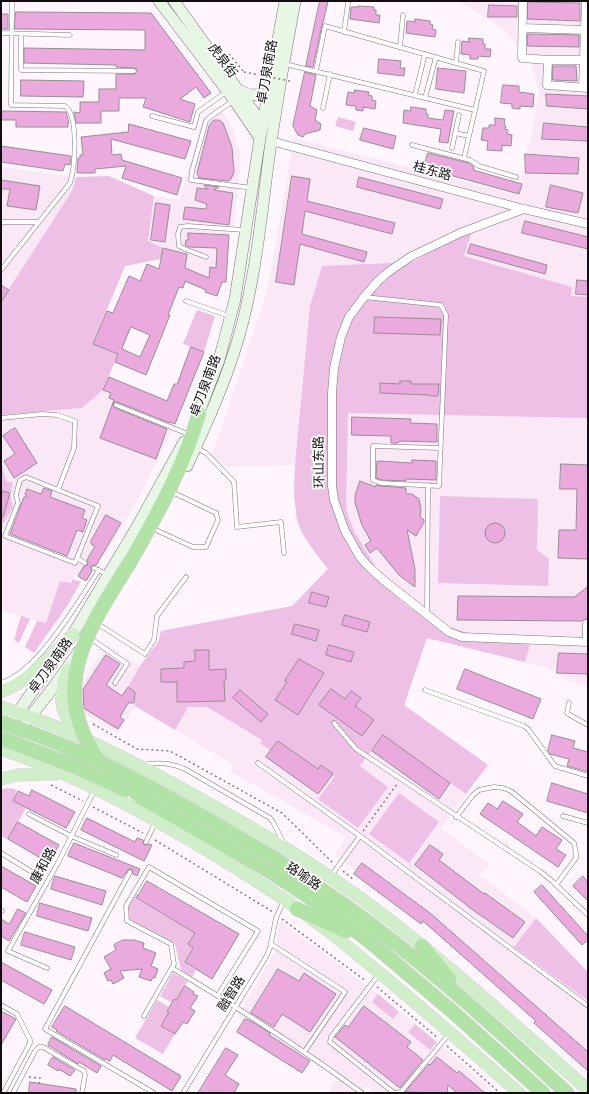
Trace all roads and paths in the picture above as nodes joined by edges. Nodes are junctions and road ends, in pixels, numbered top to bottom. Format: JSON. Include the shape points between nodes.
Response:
{"nodes":[{"id":1,"x":12,"y":1,"type":"edge"},
{"id":2,"x":159,"y":1,"type":"edge"},
{"id":3,"x":174,"y":1,"type":"edge"},
{"id":4,"x":285,"y":1,"type":"edge"},
{"id":5,"x":295,"y":1,"type":"edge"},
{"id":6,"x":523,"y":1,"type":"edge"},
{"id":7,"x":586,"y":1,"type":"edge"},
{"id":8,"x":348,"y":3,"type":"dead end"},
{"id":9,"x":587,"y":11,"type":"edge"},
{"id":10,"x":403,"y":15,"type":"dead end"},
{"id":11,"x":523,"y":28,"type":"junction"},
{"id":12,"x":585,"y":30,"type":"junction"},
{"id":13,"x":344,"y":32,"type":"junction"},
{"id":14,"x":1,"y":34,"type":"edge"},
{"id":15,"x":11,"y":34,"type":"junction"},
{"id":16,"x":21,"y":34,"type":"junction"},
{"id":17,"x":70,"y":35,"type":"dead end"},
{"id":18,"x":458,"y":42,"type":"dead end"},
{"id":19,"x":586,"y":43,"type":"edge"},
{"id":20,"x":400,"y":47,"type":"junction"},
{"id":21,"x":229,"y":54,"type":"dead end"},
{"id":22,"x":426,"y":54,"type":"junction"},
{"id":23,"x":436,"y":57,"type":"junction"},
{"id":24,"x":548,"y":60,"type":"junction"},
{"id":25,"x":584,"y":60,"type":"junction"},
{"id":26,"x":456,"y":63,"type":"junction"},
{"id":27,"x":283,"y":64,"type":"junction"},
{"id":28,"x":316,"y":71,"type":"junction"},
{"id":29,"x":134,"y":72,"type":"dead end"},
{"id":30,"x":586,"y":72,"type":"edge"},
{"id":31,"x":330,"y":74,"type":"junction"},
{"id":32,"x":290,"y":81,"type":"dead end"},
{"id":33,"x":585,"y":87,"type":"edge"},
{"id":34,"x":233,"y":94,"type":"junction"},
{"id":35,"x":268,"y":94,"type":"junction"},
{"id":36,"x":415,"y":95,"type":"junction"},
{"id":37,"x":426,"y":98,"type":"junction"},
{"id":38,"x":323,"y":108,"type":"dead end"},
{"id":39,"x":475,"y":110,"type":"junction"},
{"id":40,"x":459,"y":115,"type":"dead end"},
{"id":41,"x":152,"y":116,"type":"dead end"},
{"id":42,"x":263,"y":125,"type":"junction"},
{"id":43,"x":456,"y":133,"type":"junction"},
{"id":44,"x":469,"y":136,"type":"junction"},
{"id":45,"x":266,"y":140,"type":"junction"},
{"id":46,"x":412,"y":146,"type":"dead end"},
{"id":47,"x":452,"y":148,"type":"dead end"},
{"id":48,"x":464,"y":158,"type":"junction"},
{"id":49,"x":516,"y":177,"type":"dead end"},
{"id":50,"x":252,"y":188,"type":"junction"},
{"id":51,"x":524,"y":209,"type":"junction"},
{"id":52,"x":1,"y":222,"type":"edge"},
{"id":53,"x":39,"y":222,"type":"junction"},
{"id":54,"x":588,"y":224,"type":"edge"},
{"id":55,"x":246,"y":231,"type":"junction"},
{"id":56,"x":206,"y":257,"type":"dead end"},
{"id":57,"x":1,"y":270,"type":"edge"},
{"id":58,"x":364,"y":297,"type":"junction"},
{"id":59,"x":186,"y":301,"type":"dead end"},
{"id":60,"x":231,"y":317,"type":"junction"},
{"id":61,"x":116,"y":405,"type":"dead end"},
{"id":62,"x":199,"y":414,"type":"junction"},
{"id":63,"x":1,"y":418,"type":"edge"},
{"id":64,"x":188,"y":434,"type":"junction"},
{"id":65,"x":196,"y":447,"type":"junction"},
{"id":66,"x":441,"y":448,"type":"junction"},
{"id":67,"x":428,"y":485,"type":"junction"},
{"id":68,"x":58,"y":490,"type":"junction"},
{"id":69,"x":174,"y":494,"type":"junction"},
{"id":70,"x":156,"y":530,"type":"junction"},
{"id":71,"x":284,"y":553,"type":"dead end"},
{"id":72,"x":77,"y":558,"type":"junction"},
{"id":73,"x":85,"y":563,"type":"dead end"},
{"id":74,"x":94,"y":568,"type":"dead end"},
{"id":75,"x":104,"y":573,"type":"junction"},
{"id":76,"x":186,"y":578,"type":"dead end"},
{"id":77,"x":428,"y":616,"type":"junction"},
{"id":78,"x":98,"y":624,"type":"junction"},
{"id":79,"x":587,"y":624,"type":"edge"},
{"id":80,"x":73,"y":634,"type":"junction"},
{"id":81,"x":88,"y":638,"type":"junction"},
{"id":82,"x":587,"y":642,"type":"edge"},
{"id":83,"x":67,"y":670,"type":"junction"},
{"id":84,"x":115,"y":682,"type":"dead end"},
{"id":85,"x":1,"y":683,"type":"edge"},
{"id":86,"x":424,"y":690,"type":"dead end"},
{"id":87,"x":1,"y":692,"type":"edge"},
{"id":88,"x":570,"y":703,"type":"dead end"},
{"id":89,"x":1,"y":707,"type":"edge"},
{"id":90,"x":18,"y":712,"type":"junction"},
{"id":91,"x":31,"y":717,"type":"junction"},
{"id":92,"x":334,"y":723,"type":"dead end"},
{"id":93,"x":588,"y":725,"type":"edge"},
{"id":94,"x":82,"y":738,"type":"junction"},
{"id":95,"x":2,"y":740,"type":"edge"},
{"id":96,"x":258,"y":763,"type":"dead end"},
{"id":97,"x":141,"y":766,"type":"junction"},
{"id":98,"x":64,"y":774,"type":"junction"},
{"id":99,"x":588,"y":776,"type":"edge"},
{"id":100,"x":1,"y":779,"type":"edge"},
{"id":101,"x":47,"y":784,"type":"dead end"},
{"id":102,"x":394,"y":788,"type":"dead end"},
{"id":103,"x":95,"y":789,"type":"junction"},
{"id":104,"x":142,"y":798,"type":"junction"},
{"id":105,"x":125,"y":803,"type":"junction"},
{"id":106,"x":87,"y":804,"type":"junction"},
{"id":107,"x":29,"y":814,"type":"dead end"},
{"id":108,"x":563,"y":816,"type":"dead end"},
{"id":109,"x":456,"y":817,"type":"junction"},
{"id":110,"x":156,"y":820,"type":"junction"},
{"id":111,"x":588,"y":823,"type":"edge"},
{"id":112,"x":71,"y":836,"type":"junction"},
{"id":113,"x":149,"y":836,"type":"junction"},
{"id":114,"x":360,"y":836,"type":"junction"},
{"id":115,"x":146,"y":842,"type":"dead end"},
{"id":116,"x":1,"y":853,"type":"edge"},
{"id":117,"x":116,"y":855,"type":"dead end"},
{"id":118,"x":282,"y":855,"type":"junction"},
{"id":119,"x":32,"y":872,"type":"dead end"},
{"id":120,"x":130,"y":872,"type":"dead end"},
{"id":121,"x":330,"y":877,"type":"junction"},
{"id":122,"x":556,"y":885,"type":"junction"},
{"id":123,"x":284,"y":900,"type":"junction"},
{"id":124,"x":297,"y":909,"type":"junction"},
{"id":125,"x":277,"y":915,"type":"junction"},
{"id":126,"x":588,"y":915,"type":"edge"},
{"id":127,"x":369,"y":940,"type":"junction"},
{"id":128,"x":271,"y":944,"type":"junction"},
{"id":129,"x":422,"y":946,"type":"junction"},
{"id":130,"x":48,"y":968,"type":"dead end"},
{"id":131,"x":172,"y":968,"type":"junction"},
{"id":132,"x":374,"y":980,"type":"junction"},
{"id":133,"x":218,"y":995,"type":"junction"},
{"id":134,"x":467,"y":1002,"type":"junction"},
{"id":135,"x":1,"y":1005,"type":"edge"},
{"id":136,"x":236,"y":1006,"type":"junction"},
{"id":137,"x":588,"y":1006,"type":"edge"},
{"id":138,"x":144,"y":1016,"type":"dead end"},
{"id":139,"x":447,"y":1037,"type":"junction"},
{"id":140,"x":305,"y":1051,"type":"junction"},
{"id":141,"x":22,"y":1076,"type":"junction"},
{"id":142,"x":39,"y":1084,"type":"dead end"},
{"id":143,"x":584,"y":1084,"type":"edge"},
{"id":144,"x":2,"y":1093,"type":"edge"},
{"id":145,"x":13,"y":1093,"type":"edge"},
{"id":146,"x":82,"y":1093,"type":"edge"},
{"id":147,"x":154,"y":1093,"type":"edge"},
{"id":148,"x":183,"y":1093,"type":"edge"},
{"id":149,"x":362,"y":1093,"type":"edge"},
{"id":150,"x":394,"y":1093,"type":"edge"},
{"id":151,"x":500,"y":1093,"type":"edge"},
{"id":152,"x":519,"y":1093,"type":"edge"},
{"id":153,"x":542,"y":1093,"type":"edge"},
{"id":154,"x":567,"y":1093,"type":"edge"}],
"edges":[{"from":1,"to":15,"type":"lane"},
{"from":2,"to":34,"type":"main road","name":"虎泉街"},
{"from":3,"to":34,"type":"main road","name":"虎泉街"},
{"from":4,"to":35,"type":"main road","name":"卓刀泉南路"},
{"from":5,"to":27,"type":"main road","name":"卓刀泉南路"},
{"from":6,"to":11,"type":"street"},
{"from":7,"to":9,"type":"street"},
{"from":8,"to":13,"type":"lane"},
{"from":9,"to":12,"type":"street"},
{"from":10,"to":20,"type":"lane"},
{"from":11,"to":12,"type":"street"},
{"from":11,"to":24,"type":"street","via":[[522,58]]},
{"from":12,"to":19,"type":"street"},
{"from":13,"to":20,"type":"lane"},
{"from":13,"to":28,"type":"lane","via":[[325,26]]},
{"from":14,"to":15,"type":"lane"},
{"from":15,"to":16,"type":"lane"},
{"from":15,"to":53,"type":"lane","via":[[11,105],[65,106],[70,111],[74,128],[70,183]]},
{"from":16,"to":17,"type":"lane"},
{"from":16,"to":29,"type":"lane","via":[[21,70]]},
{"from":18,"to":26,"type":"lane"},
{"from":19,"to":25,"type":"street"},
{"from":20,"to":22,"type":"lane"},
{"from":21,"to":32,"type":"path","bridge":true,"via":[[244,72]]},
{"from":22,"to":23,"type":"lane"},
{"from":22,"to":36,"type":"lane"},
{"from":23,"to":26,"type":"lane"},
{"from":23,"to":37,"type":"lane"},
{"from":24,"to":25,"type":"street"},
{"from":24,"to":33,"type":"street","via":[[547,85]]},
{"from":25,"to":30,"type":"street"},
{"from":26,"to":39,"type":"lane","via":[[484,71]]},
{"from":27,"to":28,"type":"lane"},
{"from":27,"to":45,"type":"main road","name":"卓刀泉南路"},
{"from":28,"to":31,"type":"lane"},
{"from":30,"to":33,"type":"street"},
{"from":31,"to":36,"type":"lane"},
{"from":31,"to":38,"type":"lane"},
{"from":34,"to":35,"type":"main road"},
{"from":34,"to":41,"type":"lane","via":[[198,112],[194,128]]},
{"from":34,"to":42,"type":"main road"},
{"from":34,"to":45,"type":"main road","name":"虎泉街"},
{"from":34,"to":50,"type":"lane","via":[[206,121],[191,180]]},
{"from":35,"to":42,"type":"main road","name":"卓刀泉南路"},
{"from":36,"to":37,"type":"lane"},
{"from":37,"to":39,"type":"lane"},
{"from":39,"to":44,"type":"lane"},
{"from":40,"to":43,"type":"lane"},
{"from":42,"to":45,"type":"main road","name":"卓刀泉南路"},
{"from":43,"to":44,"type":"lane"},
{"from":43,"to":47,"type":"lane"},
{"from":44,"to":48,"type":"lane"},
{"from":45,"to":50,"type":"main road","name":"卓刀泉南路"},
{"from":45,"to":51,"type":"street","name":"桂东路"},
{"from":45,"to":65,"type":"main road","name":"卓刀泉南路","via":[[256,253],[242,326],[225,378]]},
{"from":46,"to":48,"type":"lane"},
{"from":48,"to":49,"type":"lane","via":[[479,166]]},
{"from":50,"to":55,"type":"main road","name":"卓刀泉南路"},
{"from":51,"to":54,"type":"street","name":"桂东路"},
{"from":51,"to":58,"type":"street","name":"环山东路","via":[[460,233],[410,257],[378,281]]},
{"from":52,"to":53,"type":"lane"},
{"from":53,"to":57,"type":"lane"},
{"from":55,"to":56,"type":"lane","via":[[180,227],[179,246]]},
{"from":55,"to":60,"type":"main road","name":"卓刀泉南路"},
{"from":58,"to":66,"type":"lane","via":[[441,305],[446,314]]},
{"from":58,"to":77,"type":"street","name":"环山东路","via":[[345,326],[334,368],[331,459],[334,500],[345,531],[360,557],[382,579]]},
{"from":59,"to":60,"type":"lane"},
{"from":60,"to":62,"type":"main road","name":"卓刀泉南路","via":[[219,360]]},
{"from":61,"to":64,"type":"lane"},
{"from":62,"to":64,"type":"main road","name":"卓刀泉南路"},
{"from":62,"to":104,"type":"highway","bridge":true,"via":[[193,437],[176,475],[130,562],[95,619],[78,663],[75,693],[79,722],[90,748],[104,766]]},
{"from":63,"to":68,"type":"lane","via":[[42,414],[57,415],[75,421],[74,448]]},
{"from":64,"to":75,"type":"main road","name":"卓刀泉南路","via":[[138,525]]},
{"from":65,"to":69,"type":"main road","name":"卓刀泉南路"},
{"from":65,"to":71,"type":"lane","via":[[206,452],[234,482],[237,527],[281,522]]},
{"from":66,"to":67,"type":"lane","via":[[440,486]]},
{"from":66,"to":67,"type":"lane","via":[[373,446],[373,480],[381,483]]},
{"from":67,"to":77,"type":"lane"},
{"from":68,"to":72,"type":"lane","via":[[98,506]]},
{"from":68,"to":72,"type":"lane","via":[[26,477],[20,480],[16,495],[18,504],[5,536],[75,563]]},
{"from":69,"to":70,"type":"main road","name":"卓刀泉南路"},
{"from":69,"to":70,"type":"lane","via":[[216,513],[218,520],[206,547],[193,547]]},
{"from":70,"to":78,"type":"main road","name":"卓刀泉南路"},
{"from":72,"to":73,"type":"lane"},
{"from":74,"to":75,"type":"lane"},
{"from":75,"to":80,"type":"main road","name":"卓刀泉南路"},
{"from":75,"to":85,"type":"lane","via":[[38,657],[19,675]]},
{"from":76,"to":78,"type":"lane","via":[[157,616],[154,640],[145,654]]},
{"from":77,"to":82,"type":"street","name":"环山东路","via":[[449,632],[462,637]]},
{"from":78,"to":81,"type":"main road","name":"卓刀泉南路"},
{"from":79,"to":82,"type":"street"},
{"from":80,"to":87,"type":"main road","via":[[28,677]]},
{"from":80,"to":90,"type":"main road","name":"卓刀泉南路"},
{"from":81,"to":83,"type":"main road","name":"卓刀泉南路"},
{"from":81,"to":84,"type":"lane","via":[[127,664]]},
{"from":83,"to":91,"type":"main road","name":"卓刀泉南路"},
{"from":83,"to":94,"type":"main road","via":[[61,695],[63,713]]},
{"from":86,"to":99,"type":"lane","via":[[524,726],[555,766]]},
{"from":88,"to":93,"type":"lane","via":[[567,713]]},
{"from":89,"to":90,"type":"main road"},
{"from":90,"to":91,"type":"main road"},
{"from":90,"to":95,"type":"main road","name":"卓刀泉南路"},
{"from":91,"to":94,"type":"main road"},
{"from":91,"to":95,"type":"main road","name":"卓刀泉南路","via":[[18,733]]},
{"from":92,"to":109,"type":"lane","via":[[356,749]]},
{"from":94,"to":97,"type":"main road"},
{"from":95,"to":98,"type":"main road"},
{"from":95,"to":104,"type":"highway","name":"珞喻路","bridge":true,"via":[[74,766]]},
{"from":95,"to":118,"type":"highway","name":"珞喻路","bridge":true,"via":[[82,754]]},
{"from":96,"to":114,"type":"lane"},
{"from":97,"to":105,"type":"main road","via":[[125,780]]},
{"from":97,"to":118,"type":"main road","via":[[207,802]]},
{"from":97,"to":118,"type":"lane","via":[[154,763],[185,769],[270,818]]},
{"from":98,"to":100,"type":"main road","via":[[18,775]]},
{"from":98,"to":103,"type":"main road"},
{"from":101,"to":106,"type":"path"},
{"from":102,"to":114,"type":"path"},
{"from":103,"to":105,"type":"main road"},
{"from":103,"to":106,"type":"lane","name":"康和路"},
{"from":104,"to":127,"type":"highway","name":"珞喻路","via":[[269,871]]},
{"from":105,"to":110,"type":"main road"},
{"from":106,"to":112,"type":"lane","name":"康和路"},
{"from":106,"to":113,"type":"path"},
{"from":107,"to":112,"type":"lane"},
{"from":108,"to":111,"type":"lane"},
{"from":109,"to":122,"type":"lane","via":[[541,872]]},
{"from":109,"to":122,"type":"lane","via":[[479,790],[494,786],[511,791],[574,843],[576,858]]},
{"from":110,"to":113,"type":"lane"},
{"from":110,"to":123,"type":"main road","via":[[236,867]]},
{"from":112,"to":117,"type":"lane"},
{"from":112,"to":130,"type":"lane","name":"康和路","via":[[8,951]]},
{"from":113,"to":115,"type":"lane"},
{"from":113,"to":125,"type":"path"},
{"from":114,"to":121,"type":"lane"},
{"from":114,"to":137,"type":"lane"},
{"from":116,"to":119,"type":"lane"},
{"from":118,"to":121,"type":"main road"},
{"from":118,"to":134,"type":"highway","name":"珞喻路"},
{"from":120,"to":147,"type":"lane","via":[[45,1029]]},
{"from":121,"to":129,"type":"main road"},
{"from":122,"to":126,"type":"lane"},
{"from":123,"to":124,"type":"main road"},
{"from":123,"to":125,"type":"lane","name":"融智路"},
{"from":124,"to":127,"type":"highway"},
{"from":124,"to":132,"type":"main road","via":[[331,934]]},
{"from":125,"to":128,"type":"lane","name":"融智路"},
{"from":125,"to":132,"type":"path"},
{"from":127,"to":153,"type":"highway","name":"珞喻路"},
{"from":128,"to":136,"type":"lane","name":"融智路","via":[[266,957]]},
{"from":128,"to":140,"type":"lane","via":[[345,992]]},
{"from":129,"to":134,"type":"highway"},
{"from":129,"to":143,"type":"main road"},
{"from":131,"to":133,"type":"lane"},
{"from":131,"to":133,"type":"lane","via":[[174,964],[171,944],[128,921],[126,906],[149,867],[258,931]]},
{"from":131,"to":138,"type":"lane"},
{"from":132,"to":139,"type":"main road"},
{"from":132,"to":139,"type":"path"},
{"from":132,"to":150,"type":"lane","via":[[331,1037],[330,1042]]},
{"from":133,"to":136,"type":"lane"},
{"from":134,"to":154,"type":"highway","name":"珞喻路"},
{"from":135,"to":144,"type":"lane","via":[[18,1014],[30,1040],[27,1050]]},
{"from":136,"to":140,"type":"lane"},
{"from":136,"to":148,"type":"lane","name":"融智路"},
{"from":139,"to":150,"type":"lane","via":[[401,1092]]},
{"from":139,"to":151,"type":"path"},
{"from":139,"to":152,"type":"main road"},
{"from":140,"to":149,"type":"lane"},
{"from":141,"to":142,"type":"path","via":[[40,1078]]},
{"from":141,"to":145,"type":"lane"},
{"from":141,"to":146,"type":"lane","via":[[37,1049],[43,1047],[84,1071]]}]}
